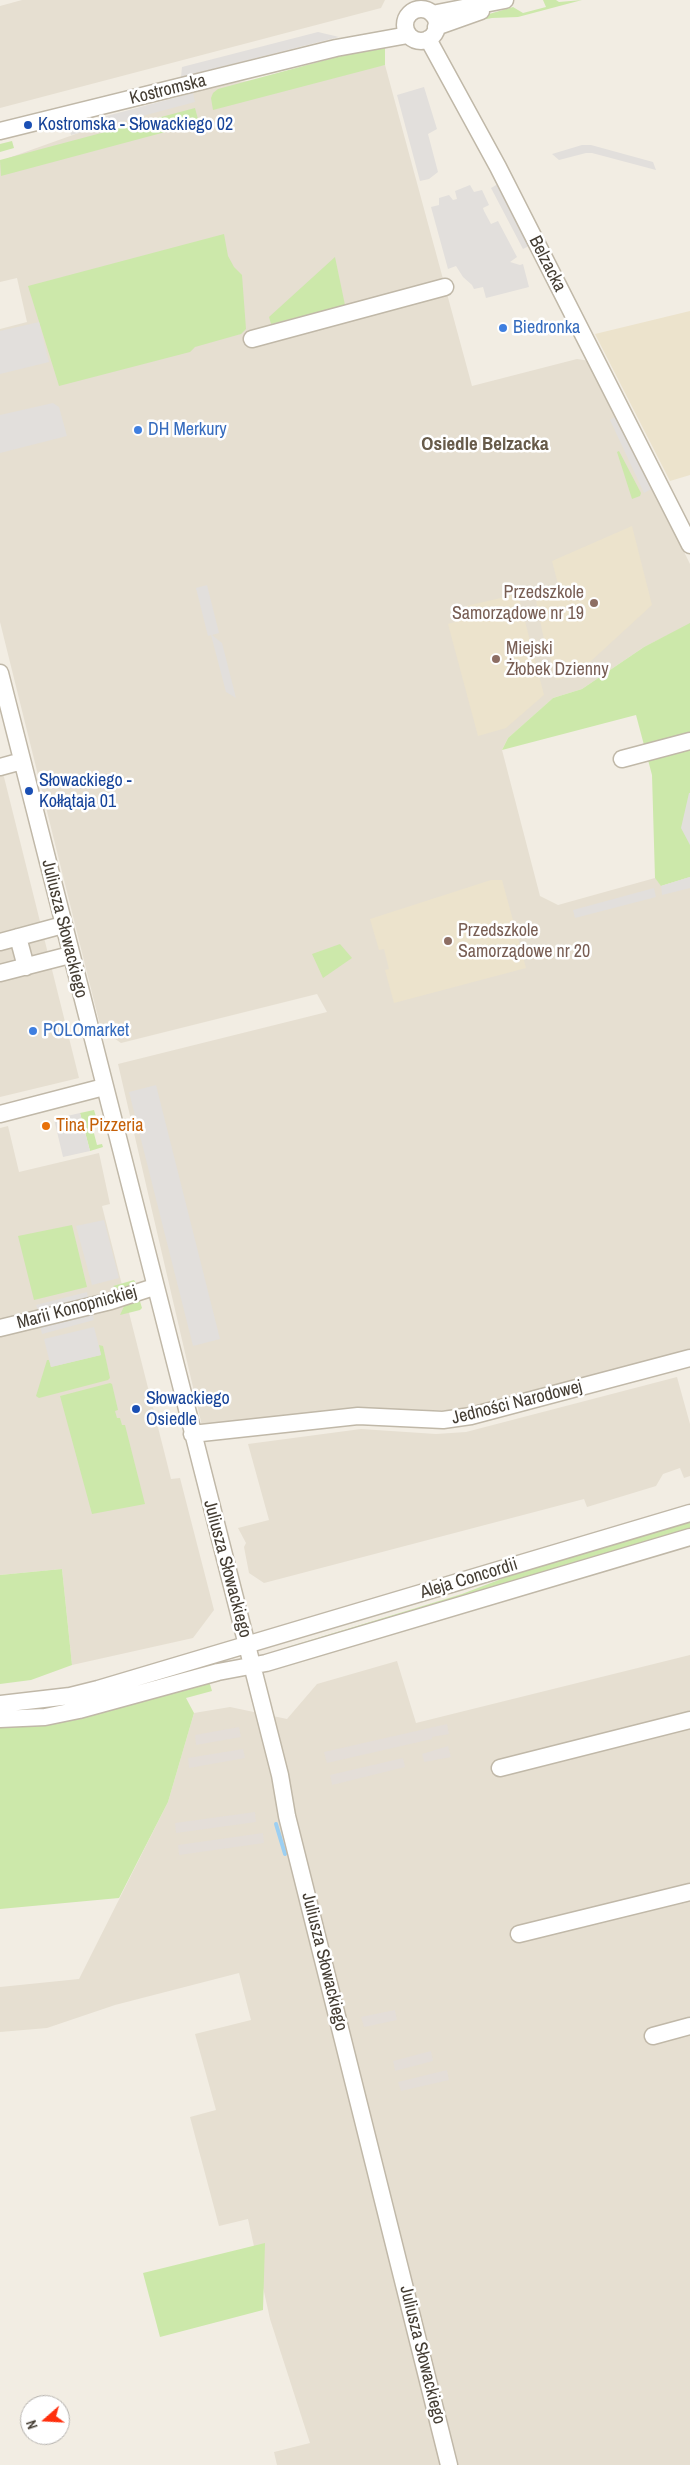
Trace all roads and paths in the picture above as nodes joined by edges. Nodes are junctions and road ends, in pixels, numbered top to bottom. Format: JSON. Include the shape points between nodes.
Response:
{"nodes":[{"id":1,"x":503,"y":1,"type":"edge"},
{"id":2,"x":409,"y":17,"type":"edge"},
{"id":3,"x":432,"y":27,"type":"junction"},
{"id":4,"x":0,"y":131,"type":"edge"},
{"id":5,"x":446,"y":287,"type":"dead end"},
{"id":6,"x":252,"y":339,"type":"dead end"},
{"id":7,"x":690,"y":544,"type":"edge"},
{"id":8,"x":0,"y":673,"type":"edge"},
{"id":9,"x":690,"y":741,"type":"edge"},
{"id":10,"x":622,"y":759,"type":"dead end"},
{"id":11,"x":22,"y":762,"type":"junction"},
{"id":12,"x":0,"y":767,"type":"edge"},
{"id":13,"x":63,"y":925,"type":"junction"},
{"id":14,"x":18,"y":937,"type":"junction"},
{"id":15,"x":0,"y":942,"type":"edge"},
{"id":16,"x":70,"y":955,"type":"junction"},
{"id":17,"x":26,"y":967,"type":"junction"},
{"id":18,"x":0,"y":973,"type":"edge"},
{"id":19,"x":104,"y":1087,"type":"junction"},
{"id":20,"x":0,"y":1114,"type":"edge"},
{"id":21,"x":154,"y":1287,"type":"junction"},
{"id":22,"x":0,"y":1328,"type":"edge"},
{"id":23,"x":690,"y":1358,"type":"edge"},
{"id":24,"x":192,"y":1434,"type":"junction"},
{"id":25,"x":690,"y":1513,"type":"edge"},
{"id":26,"x":690,"y":1537,"type":"edge"},
{"id":27,"x":247,"y":1646,"type":"junction"},
{"id":28,"x":252,"y":1666,"type":"junction"},
{"id":29,"x":0,"y":1704,"type":"edge"},
{"id":30,"x":0,"y":1719,"type":"edge"},
{"id":31,"x":690,"y":1720,"type":"edge"},
{"id":32,"x":500,"y":1768,"type":"dead end"},
{"id":33,"x":690,"y":1892,"type":"edge"},
{"id":34,"x":519,"y":1934,"type":"dead end"},
{"id":35,"x":690,"y":2026,"type":"edge"},
{"id":36,"x":653,"y":2036,"type":"dead end"},
{"id":37,"x":449,"y":2465,"type":"edge"}],
"edges":[{"from":1,"to":3,"type":"street"},
{"from":2,"to":3,"type":"street","via":[[421,9]]},
{"from":2,"to":3,"type":"street","via":[[417,41]]},
{"from":2,"to":4,"type":"street","name":"Kostromska","via":[[336,48]]},
{"from":3,"to":7,"type":"street","name":"Belzacka","via":[[504,181]]},
{"from":5,"to":6,"type":"street"},
{"from":8,"to":11,"type":"street","name":"Juliusza Słowackiego"},
{"from":9,"to":10,"type":"street"},
{"from":11,"to":12,"type":"street"},
{"from":11,"to":13,"type":"street","name":"Juliusza Słowackiego"},
{"from":13,"to":14,"type":"street"},
{"from":13,"to":16,"type":"street","name":"Juliusza Słowackiego"},
{"from":14,"to":15,"type":"street"},
{"from":14,"to":17,"type":"street"},
{"from":16,"to":17,"type":"street"},
{"from":16,"to":19,"type":"street","name":"Juliusza Słowackiego"},
{"from":17,"to":18,"type":"street"},
{"from":19,"to":20,"type":"street"},
{"from":19,"to":21,"type":"street","name":"Juliusza Słowackiego"},
{"from":21,"to":22,"type":"street","name":"Marii Konopnickiej"},
{"from":21,"to":24,"type":"street","name":"Juliusza Słowackiego"},
{"from":23,"to":24,"type":"street","name":"Jedności Narodowej","via":[[471,1416],[443,1420],[358,1416]]},
{"from":24,"to":27,"type":"street","name":"Juliusza Słowackiego"},
{"from":25,"to":27,"type":"street","name":"Aleja Concordii"},
{"from":26,"to":28,"type":"street","name":"Aleja Concordii"},
{"from":27,"to":28,"type":"street","name":"Juliusza Słowackiego"},
{"from":27,"to":29,"type":"street","name":"Aleja Concordii","via":[[89,1691]]},
{"from":28,"to":30,"type":"street","name":"Aleja Concordii","via":[[218,1672],[79,1710],[45,1717]]},
{"from":28,"to":37,"type":"street","name":"Juliusza Słowackiego"},
{"from":31,"to":32,"type":"street"},
{"from":33,"to":34,"type":"street"},
{"from":35,"to":36,"type":"street"}]}
